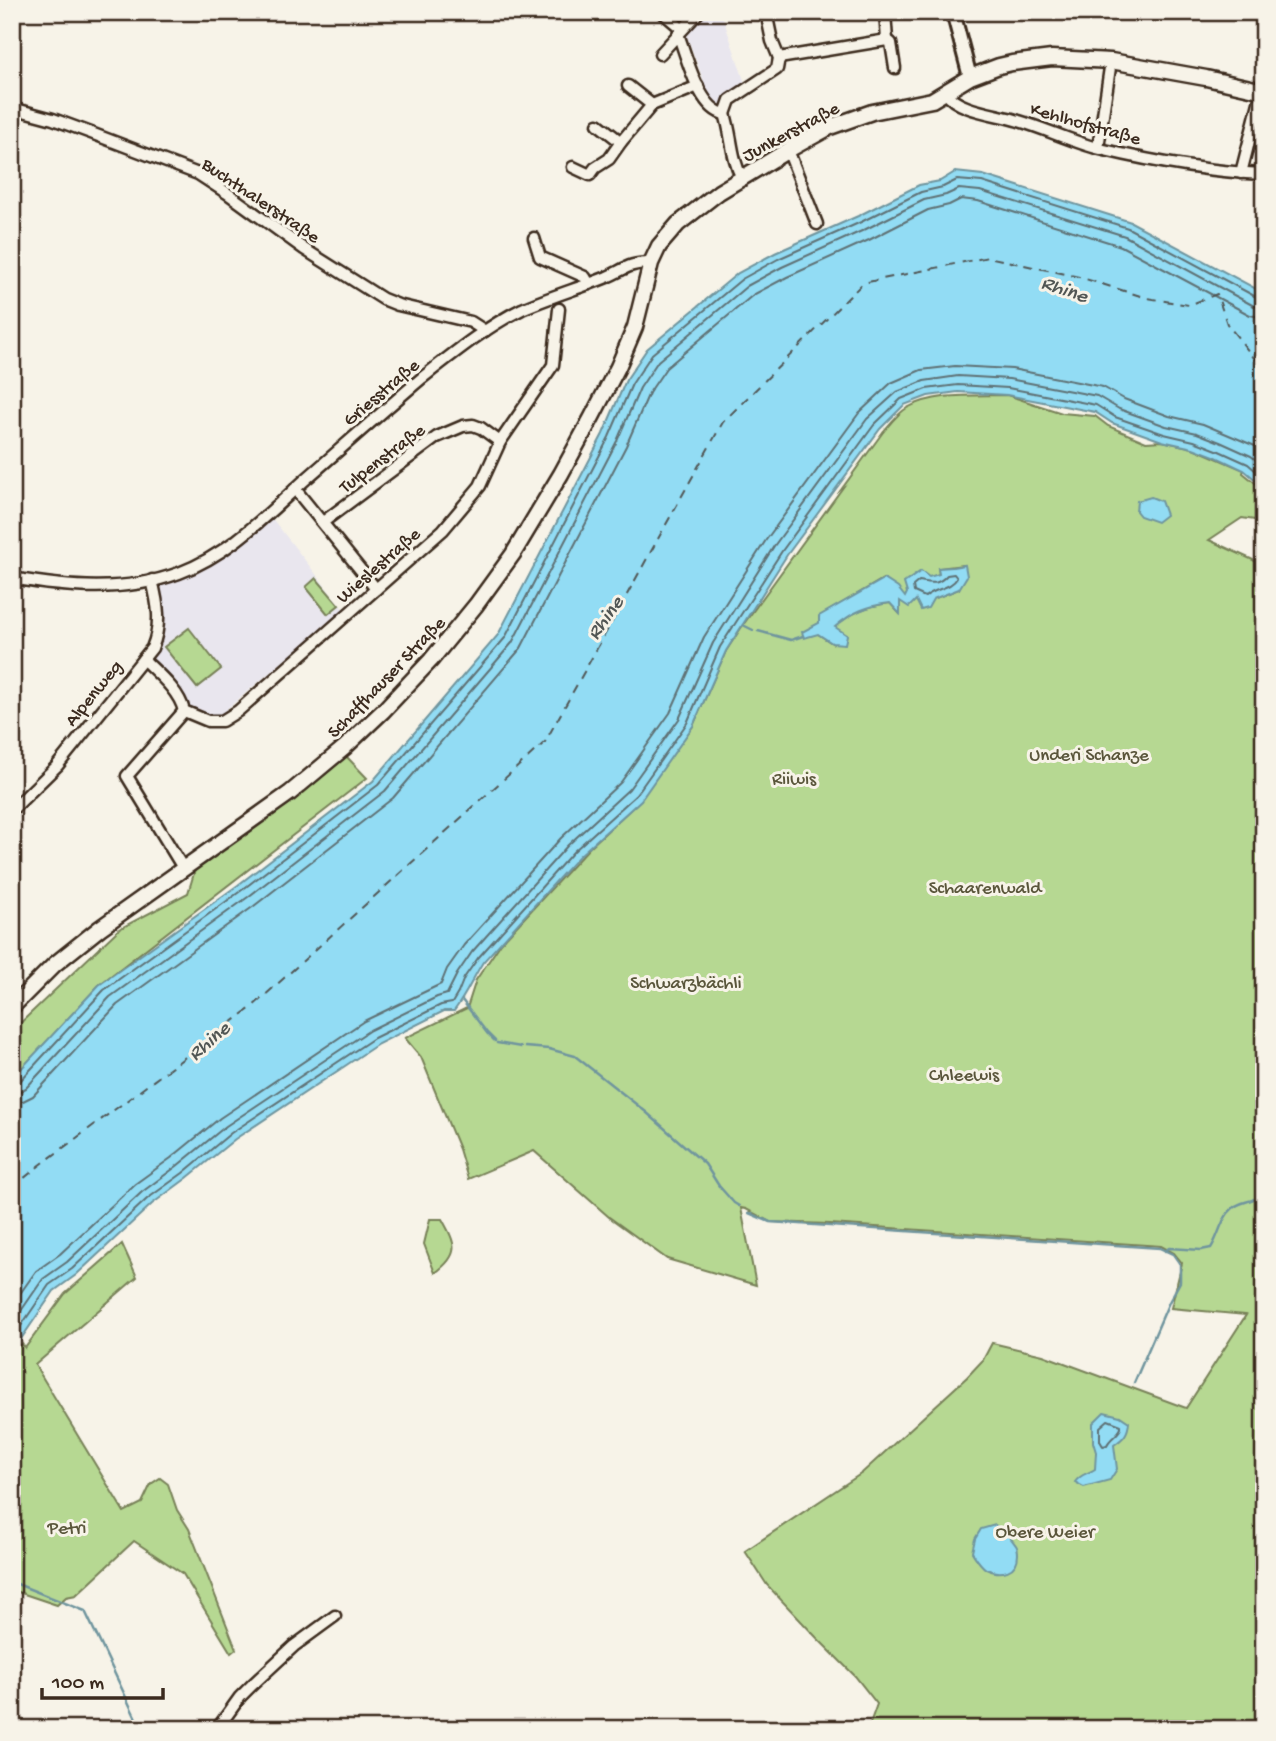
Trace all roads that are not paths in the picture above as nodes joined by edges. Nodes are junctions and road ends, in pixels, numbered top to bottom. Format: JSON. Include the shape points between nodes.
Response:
{"nodes":[{"id":1,"x":662,"y":12,"type":"edge"},
{"id":2,"x":699,"y":12,"type":"edge"},
{"id":3,"x":766,"y":12,"type":"edge"},
{"id":4,"x":885,"y":12,"type":"edge"},
{"id":5,"x":953,"y":12,"type":"edge"},
{"id":6,"x":680,"y":32,"type":"junction"},
{"id":7,"x":887,"y":40,"type":"junction"},
{"id":8,"x":660,"y":54,"type":"dead end"},
{"id":9,"x":779,"y":58,"type":"junction"},
{"id":10,"x":1111,"y":61,"type":"junction"},
{"id":11,"x":895,"y":68,"type":"dead end"},
{"id":12,"x":970,"y":77,"type":"junction"},
{"id":13,"x":628,"y":86,"type":"dead end"},
{"id":14,"x":698,"y":86,"type":"junction"},
{"id":15,"x":1263,"y":91,"type":"edge"},
{"id":16,"x":946,"y":93,"type":"junction"},
{"id":17,"x":652,"y":105,"type":"junction"},
{"id":18,"x":12,"y":108,"type":"edge"},
{"id":19,"x":725,"y":114,"type":"junction"},
{"id":20,"x":598,"y":124,"type":"dead end"},
{"id":21,"x":621,"y":142,"type":"junction"},
{"id":22,"x":1098,"y":148,"type":"junction"},
{"id":23,"x":788,"y":150,"type":"junction"},
{"id":24,"x":573,"y":167,"type":"dead end"},
{"id":25,"x":1241,"y":173,"type":"junction"},
{"id":26,"x":1264,"y":174,"type":"edge"},
{"id":27,"x":742,"y":178,"type":"junction"},
{"id":28,"x":817,"y":224,"type":"dead end"},
{"id":29,"x":534,"y":239,"type":"dead end"},
{"id":30,"x":651,"y":262,"type":"junction"},
{"id":31,"x":589,"y":284,"type":"junction"},
{"id":32,"x":559,"y":309,"type":"dead end"},
{"id":33,"x":485,"y":331,"type":"junction"},
{"id":34,"x":500,"y":442,"type":"junction"},
{"id":35,"x":295,"y":489,"type":"junction"},
{"id":36,"x":323,"y":522,"type":"junction"},
{"id":37,"x":12,"y":578,"type":"edge"},
{"id":38,"x":152,"y":580,"type":"junction"},
{"id":39,"x":376,"y":589,"type":"junction"},
{"id":40,"x":143,"y":659,"type":"junction"},
{"id":41,"x":184,"y":710,"type":"junction"},
{"id":42,"x":12,"y":810,"type":"edge"},
{"id":43,"x":183,"y":868,"type":"junction"},
{"id":44,"x":12,"y":1007,"type":"edge"},
{"id":45,"x":335,"y":1616,"type":"dead end"},
{"id":46,"x":217,"y":1729,"type":"edge"}],
"edges":[{"from":1,"to":6,"type":"street"},
{"from":2,"to":6,"type":"street"},
{"from":3,"to":9,"type":"street"},
{"from":4,"to":7,"type":"street"},
{"from":5,"to":12,"type":"street"},
{"from":6,"to":8,"type":"street"},
{"from":6,"to":14,"type":"street"},
{"from":7,"to":9,"type":"street"},
{"from":7,"to":11,"type":"street"},
{"from":9,"to":19,"type":"street","via":[[777,69],[730,100]]},
{"from":10,"to":12,"type":"main road","name":"Junkerstraße","via":[[1038,59]]},
{"from":10,"to":15,"type":"main road","name":"Junkerstraße"},
{"from":10,"to":22,"type":"street"},
{"from":12,"to":16,"type":"main road","name":"Junkerstraße"},
{"from":13,"to":17,"type":"street"},
{"from":14,"to":17,"type":"street"},
{"from":14,"to":19,"type":"street","via":[[706,102]]},
{"from":15,"to":25,"type":"street"},
{"from":16,"to":22,"type":"street","name":"Kehlhofstraße","via":[[960,105]]},
{"from":16,"to":23,"type":"main road","name":"Junkerstraße","via":[[925,103],[856,116]]},
{"from":17,"to":21,"type":"street"},
{"from":18,"to":33,"type":"street","name":"Buchthalerstraße","via":[[198,174],[383,299],[471,322]]},
{"from":19,"to":27,"type":"street"},
{"from":20,"to":21,"type":"street"},
{"from":21,"to":24,"type":"street","via":[[590,175]]},
{"from":22,"to":25,"type":"street","name":"Kehlhofstraße"},
{"from":23,"to":27,"type":"main road","name":"Junkerstraße"},
{"from":23,"to":28,"type":"street"},
{"from":25,"to":26,"type":"street","name":"Kehlhofstraße"},
{"from":27,"to":30,"type":"main road","name":"Junkerstraße","via":[[678,224]]},
{"from":29,"to":31,"type":"street","via":[[540,257],[586,277]]},
{"from":30,"to":31,"type":"street","name":"Griesstraße","via":[[634,263]]},
{"from":30,"to":43,"type":"main road","name":"Schaffhauser Straße","via":[[635,327],[605,393],[535,519],[455,632],[344,747],[290,793]]},
{"from":31,"to":33,"type":"street","name":"Griesstraße","via":[[522,310]]},
{"from":32,"to":34,"type":"street","name":"Wieslestraße","via":[[553,365]]},
{"from":33,"to":35,"type":"street","name":"Griesstraße","via":[[379,414]]},
{"from":34,"to":36,"type":"street","name":"Tulpenstraße","via":[[481,428],[463,425],[438,437]]},
{"from":34,"to":39,"type":"street","name":"Wieslestraße","via":[[480,486],[443,530]]},
{"from":35,"to":36,"type":"street"},
{"from":35,"to":38,"type":"street","name":"Griesstraße","via":[[228,547],[178,573]]},
{"from":36,"to":39,"type":"street"},
{"from":37,"to":38,"type":"street","name":"Griesstraße","via":[[90,588]]},
{"from":38,"to":40,"type":"street","name":"Alpenweg","via":[[158,635]]},
{"from":39,"to":41,"type":"street","name":"Wieslestraße","via":[[222,721]]},
{"from":40,"to":41,"type":"street"},
{"from":40,"to":42,"type":"street","name":"Alpenweg","via":[[57,766]]},
{"from":41,"to":43,"type":"street","via":[[127,776]]},
{"from":43,"to":44,"type":"main road","name":"Schaffhauser Straße","via":[[55,964]]},
{"from":45,"to":46,"type":"street","via":[[251,1685]]}]}
